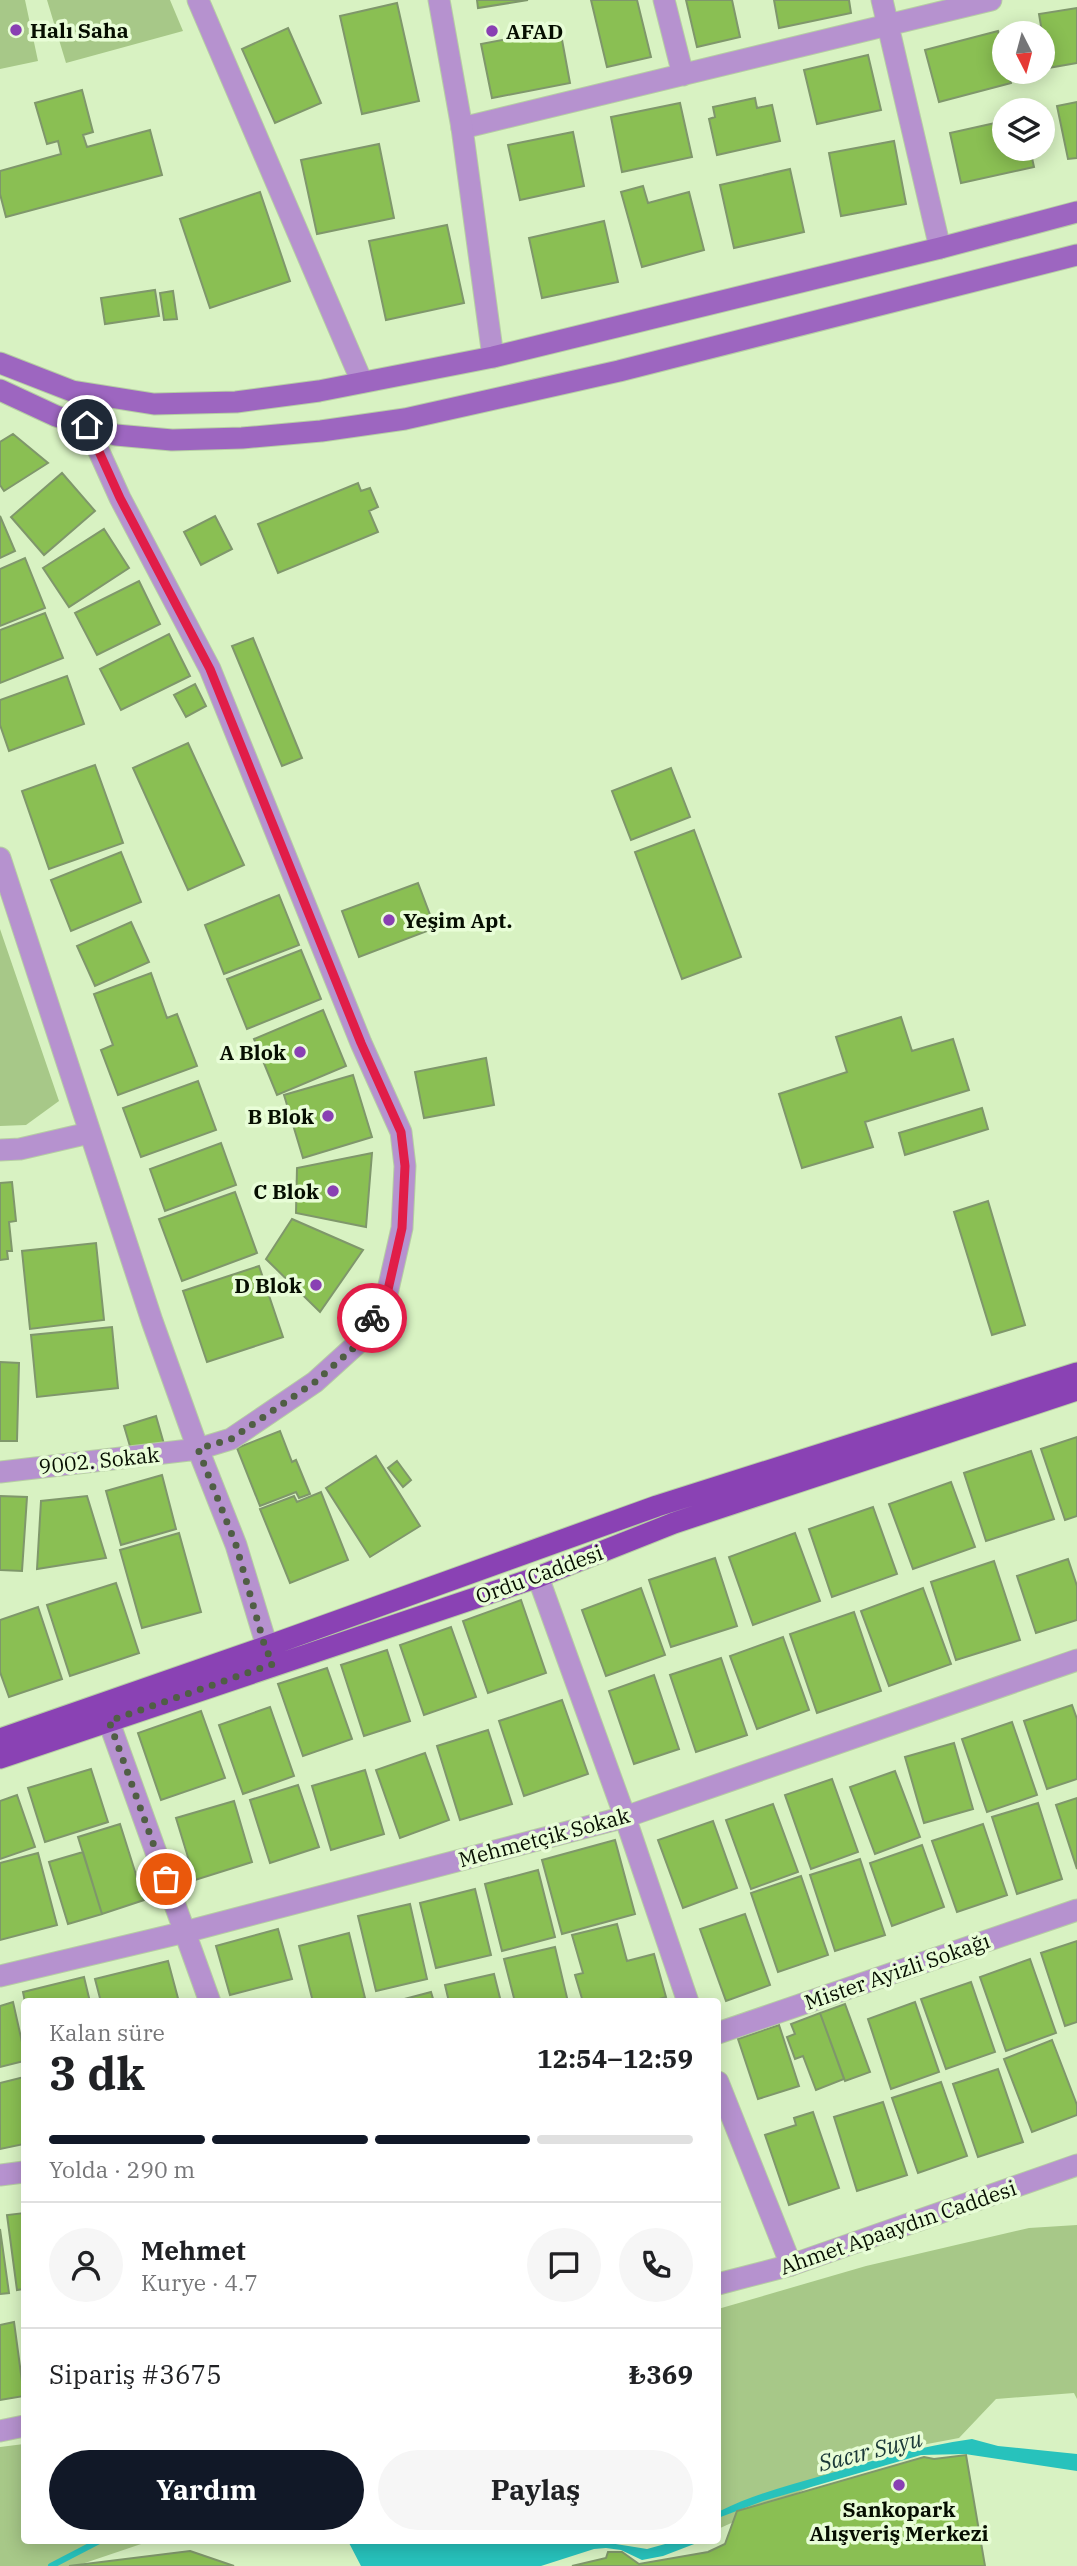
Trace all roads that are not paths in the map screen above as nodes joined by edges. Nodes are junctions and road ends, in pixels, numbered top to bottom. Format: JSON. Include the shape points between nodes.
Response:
{"nodes":[{"id":1,"x":198,"y":0,"type":"edge"},
{"id":2,"x":439,"y":0,"type":"edge"},
{"id":3,"x":664,"y":0,"type":"edge"},
{"id":4,"x":882,"y":0,"type":"edge"},
{"id":5,"x":991,"y":0,"type":"edge"},
{"id":6,"x":888,"y":23,"type":"junction"},
{"id":7,"x":683,"y":75,"type":"junction"},
{"id":8,"x":461,"y":128,"type":"junction"},
{"id":9,"x":1077,"y":212,"type":"edge"},
{"id":10,"x":940,"y":248,"type":"junction"},
{"id":11,"x":1077,"y":255,"type":"edge"},
{"id":12,"x":493,"y":357,"type":"junction"},
{"id":13,"x":0,"y":363,"type":"edge"},
{"id":14,"x":362,"y":382,"type":"junction"},
{"id":15,"x":0,"y":390,"type":"edge"},
{"id":16,"x":87,"y":425,"type":"junction"},
{"id":17,"x":0,"y":858,"type":"edge"},
{"id":18,"x":89,"y":1133,"type":"junction"},
{"id":19,"x":0,"y":1150,"type":"edge"},
{"id":20,"x":1077,"y":1373,"type":"edge"},
{"id":21,"x":1077,"y":1390,"type":"edge"},
{"id":22,"x":198,"y":1449,"type":"junction"},
{"id":23,"x":0,"y":1472,"type":"edge"},
{"id":24,"x":538,"y":1577,"type":"junction"},
{"id":25,"x":269,"y":1656,"type":"junction"},
{"id":26,"x":1077,"y":1660,"type":"edge"},
{"id":27,"x":109,"y":1721,"type":"junction"},
{"id":28,"x":0,"y":1739,"type":"edge"},
{"id":29,"x":0,"y":1758,"type":"edge"},
{"id":30,"x":625,"y":1817,"type":"junction"},
{"id":31,"x":1077,"y":1910,"type":"edge"},
{"id":32,"x":185,"y":1932,"type":"junction"},
{"id":33,"x":0,"y":1976,"type":"edge"},
{"id":34,"x":208,"y":1998,"type":"edge"},
{"id":35,"x":687,"y":1998,"type":"edge"},
{"id":36,"x":721,"y":2032,"type":"edge"},
{"id":37,"x":721,"y":2090,"type":"edge"},
{"id":38,"x":1077,"y":2165,"type":"edge"},
{"id":39,"x":21,"y":2172,"type":"edge"},
{"id":40,"x":0,"y":2175,"type":"edge"},
{"id":41,"x":791,"y":2265,"type":"junction"},
{"id":42,"x":721,"y":2283,"type":"edge"},
{"id":43,"x":21,"y":2427,"type":"edge"},
{"id":44,"x":0,"y":2431,"type":"edge"}],
"edges":[{"from":1,"to":14,"type":"street"},
{"from":2,"to":8,"type":"street"},
{"from":3,"to":7,"type":"street"},
{"from":4,"to":6,"type":"street"},
{"from":5,"to":6,"type":"street"},
{"from":6,"to":7,"type":"street"},
{"from":6,"to":10,"type":"street"},
{"from":7,"to":8,"type":"street"},
{"from":8,"to":12,"type":"street"},
{"from":9,"to":10,"type":"main road"},
{"from":10,"to":12,"type":"main road"},
{"from":11,"to":16,"type":"main road","via":[[619,371],[405,419],[321,431],[172,440],[116,435]]},
{"from":12,"to":14,"type":"main road"},
{"from":13,"to":14,"type":"main road","via":[[72,391],[154,404],[236,402]]},
{"from":15,"to":16,"type":"main road"},
{"from":16,"to":22,"type":"street","name":"9002. Sokak","via":[[210,669],[401,1132],[405,1166],[402,1228],[387,1294],[358,1344],[315,1382],[231,1439]]},
{"from":17,"to":18,"type":"street"},
{"from":18,"to":19,"type":"street"},
{"from":18,"to":22,"type":"street"},
{"from":20,"to":25,"type":"main road","name":"Ordu Caddesi","via":[[657,1506]]},
{"from":21,"to":24,"type":"main road","name":"Ordu Caddesi","via":[[674,1523]]},
{"from":22,"to":23,"type":"street","name":"9002. Sokak"},
{"from":22,"to":25,"type":"street","via":[[236,1545]]},
{"from":24,"to":25,"type":"main road","name":"Ordu Caddesi"},
{"from":24,"to":30,"type":"street"},
{"from":25,"to":27,"type":"main road","name":"Ordu Caddesi"},
{"from":25,"to":28,"type":"main road","name":"Ordu Caddesi"},
{"from":26,"to":30,"type":"street","name":"Mehmetçik Sokak"},
{"from":27,"to":29,"type":"main road","name":"Ordu Caddesi"},
{"from":27,"to":32,"type":"street"},
{"from":30,"to":32,"type":"street","name":"Mehmetçik Sokak"},
{"from":30,"to":35,"type":"street"},
{"from":31,"to":36,"type":"street","name":"Mister Ayizli Sokağı"},
{"from":32,"to":33,"type":"street","name":"Mehmetçik Sokak"},
{"from":32,"to":34,"type":"street"},
{"from":37,"to":41,"type":"street"},
{"from":38,"to":41,"type":"street","name":"Ahmet Apaaydın Caddesi"},
{"from":39,"to":40,"type":"street"},
{"from":41,"to":42,"type":"street","name":"Ahmet Apaaydın Caddesi"},
{"from":43,"to":44,"type":"street"}]}
